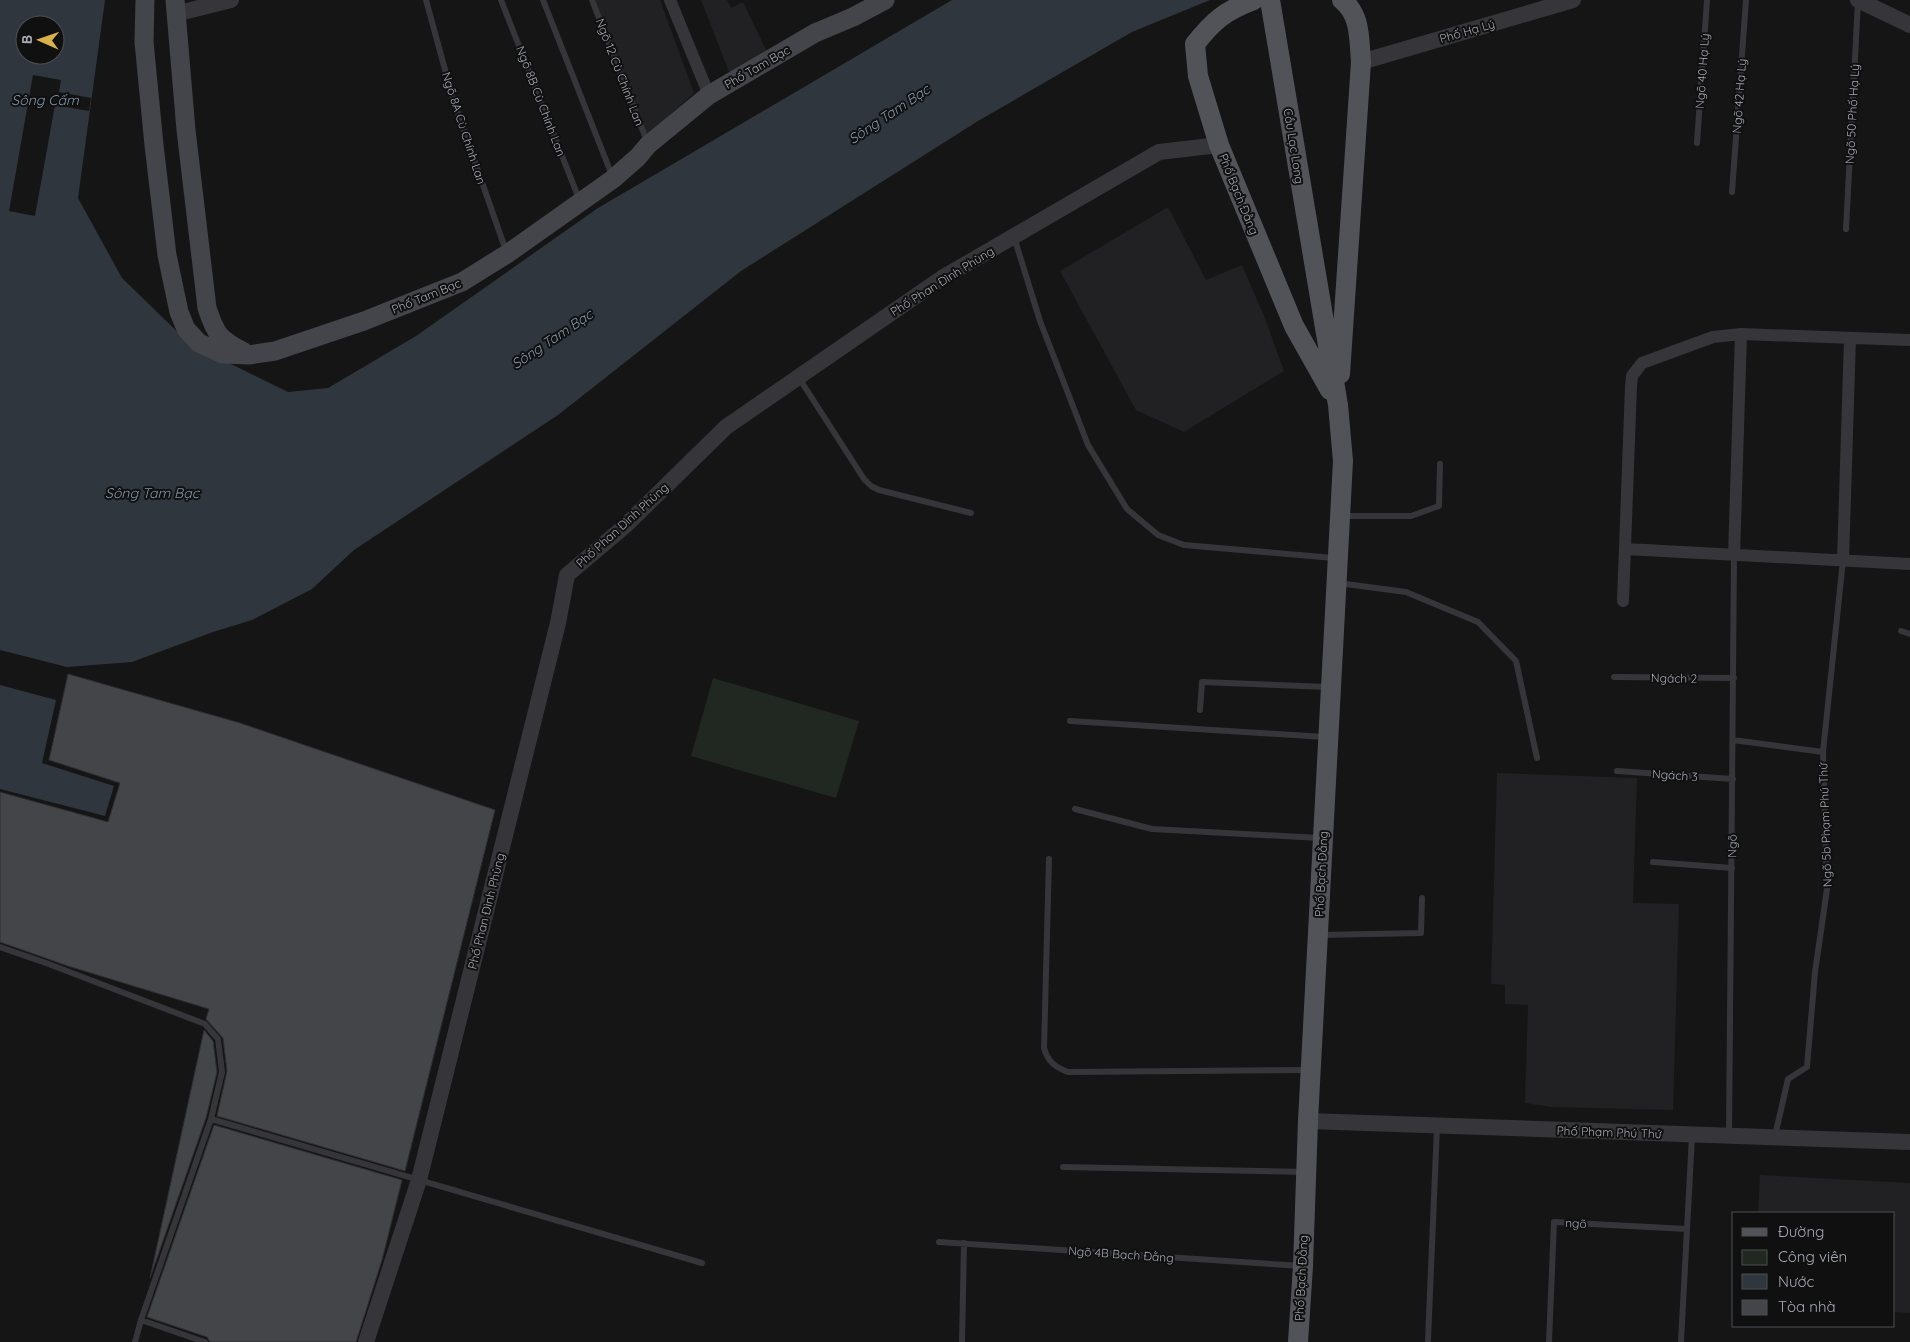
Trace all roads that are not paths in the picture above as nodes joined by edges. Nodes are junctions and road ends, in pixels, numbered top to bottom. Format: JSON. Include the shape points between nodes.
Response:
{"nodes":[{"id":1,"x":146,"y":0,"type":"edge"},
{"id":2,"x":231,"y":0,"type":"edge"},
{"id":3,"x":426,"y":0,"type":"edge"},
{"id":4,"x":501,"y":0,"type":"edge"},
{"id":5,"x":543,"y":0,"type":"edge"},
{"id":6,"x":592,"y":0,"type":"edge"},
{"id":7,"x":670,"y":0,"type":"edge"},
{"id":8,"x":884,"y":0,"type":"edge"},
{"id":9,"x":1254,"y":0,"type":"edge"},
{"id":10,"x":1270,"y":0,"type":"edge"},
{"id":11,"x":1342,"y":0,"type":"edge"},
{"id":12,"x":1573,"y":0,"type":"edge"},
{"id":13,"x":1707,"y":0,"type":"edge"},
{"id":14,"x":1746,"y":0,"type":"edge"},
{"id":15,"x":1858,"y":0,"type":"edge"},
{"id":16,"x":175,"y":7,"type":"edge"},
{"id":17,"x":1910,"y":25,"type":"edge"},
{"id":18,"x":1361,"y":62,"type":"junction"},
{"id":19,"x":709,"y":95,"type":"junction"},
{"id":20,"x":1697,"y":143,"type":"dead end"},
{"id":21,"x":648,"y":145,"type":"junction"},
{"id":22,"x":1219,"y":145,"type":"junction"},
{"id":23,"x":613,"y":179,"type":"junction"},
{"id":24,"x":1732,"y":192,"type":"dead end"},
{"id":25,"x":581,"y":203,"type":"junction"},
{"id":26,"x":1846,"y":228,"type":"dead end"},
{"id":27,"x":1014,"y":236,"type":"junction"},
{"id":28,"x":507,"y":254,"type":"junction"},
{"id":29,"x":1318,"y":291,"type":"joint"},
{"id":30,"x":1741,"y":334,"type":"junction"},
{"id":31,"x":1850,"y":338,"type":"junction"},
{"id":32,"x":1910,"y":340,"type":"edge"},
{"id":33,"x":250,"y":355,"type":"junction"},
{"id":34,"x":798,"y":377,"type":"junction"},
{"id":35,"x":1338,"y":405,"type":"junction"},
{"id":36,"x":1440,"y":464,"type":"dead end"},
{"id":37,"x":971,"y":513,"type":"dead end"},
{"id":38,"x":1340,"y":516,"type":"junction"},
{"id":39,"x":1626,"y":549,"type":"junction"},
{"id":40,"x":1734,"y":556,"type":"junction"},
{"id":41,"x":1338,"y":558,"type":"junction"},
{"id":42,"x":1843,"y":560,"type":"junction"},
{"id":43,"x":1910,"y":564,"type":"edge"},
{"id":44,"x":1337,"y":583,"type":"junction"},
{"id":45,"x":1623,"y":601,"type":"dead end"},
{"id":46,"x":1901,"y":631,"type":"dead end"},
{"id":47,"x":1910,"y":634,"type":"edge"},
{"id":48,"x":1614,"y":677,"type":"dead end"},
{"id":49,"x":1734,"y":678,"type":"junction"},
{"id":50,"x":1332,"y":688,"type":"junction"},
{"id":51,"x":1200,"y":710,"type":"dead end"},
{"id":52,"x":1070,"y":720,"type":"dead end"},
{"id":53,"x":1328,"y":737,"type":"junction"},
{"id":54,"x":1733,"y":740,"type":"junction"},
{"id":55,"x":1823,"y":752,"type":"junction"},
{"id":56,"x":1537,"y":758,"type":"dead end"},
{"id":57,"x":1617,"y":771,"type":"dead end"},
{"id":58,"x":1732,"y":779,"type":"junction"},
{"id":59,"x":1075,"y":809,"type":"dead end"},
{"id":60,"x":1323,"y":839,"type":"junction"},
{"id":61,"x":1049,"y":858,"type":"dead end"},
{"id":62,"x":1653,"y":862,"type":"dead end"},
{"id":63,"x":1732,"y":868,"type":"junction"},
{"id":64,"x":1422,"y":898,"type":"dead end"},
{"id":65,"x":1318,"y":936,"type":"junction"},
{"id":66,"x":0,"y":948,"type":"edge"},
{"id":67,"x":1310,"y":1070,"type":"junction"},
{"id":68,"x":211,"y":1119,"type":"junction"},
{"id":69,"x":1308,"y":1121,"type":"junction"},
{"id":70,"x":1437,"y":1126,"type":"junction"},
{"id":71,"x":1692,"y":1134,"type":"junction"},
{"id":72,"x":1729,"y":1136,"type":"junction"},
{"id":73,"x":1775,"y":1137,"type":"junction"},
{"id":74,"x":1910,"y":1142,"type":"edge"},
{"id":75,"x":1063,"y":1167,"type":"dead end"},
{"id":76,"x":1306,"y":1172,"type":"junction"},
{"id":77,"x":418,"y":1180,"type":"junction"},
{"id":78,"x":1687,"y":1229,"type":"junction"},
{"id":79,"x":939,"y":1242,"type":"dead end"},
{"id":80,"x":964,"y":1243,"type":"junction"},
{"id":81,"x":702,"y":1263,"type":"dead end"},
{"id":82,"x":1303,"y":1266,"type":"junction"},
{"id":83,"x":141,"y":1320,"type":"junction"},
{"id":84,"x":1428,"y":1340,"type":"dead end"},
{"id":85,"x":135,"y":1342,"type":"edge"},
{"id":86,"x":205,"y":1342,"type":"edge"},
{"id":87,"x":366,"y":1342,"type":"edge"},
{"id":88,"x":962,"y":1342,"type":"edge"},
{"id":89,"x":1298,"y":1342,"type":"edge"},
{"id":90,"x":1548,"y":1342,"type":"edge"},
{"id":91,"x":1681,"y":1342,"type":"edge"}],
"edges":[{"from":1,"to":33,"type":"main road","name":"Phố Tam Bạc","via":[[144,42],[154,145],[167,255],[179,312],[186,329],[199,343],[223,354]]},
{"from":2,"to":16,"type":"street"},
{"from":3,"to":28,"type":"lane","name":"Ngõ 8A Cù Chính Lan","via":[[453,99]]},
{"from":4,"to":25,"type":"lane","name":"Ngõ 8B Cù Chính Lan"},
{"from":5,"to":23,"type":"lane"},
{"from":6,"to":21,"type":"lane","name":"Ngõ 12 Cù Chính Lan"},
{"from":7,"to":19,"type":"street"},
{"from":8,"to":19,"type":"main road","name":"Phố Tam Bạc","via":[[815,33]]},
{"from":9,"to":22,"type":"main road","name":"Phố Bạch Đằng","via":[[1232,8],[1210,24],[1195,44],[1198,76]]},
{"from":10,"to":29,"type":"main road","name":"Cầu Lạc Long"},
{"from":11,"to":18,"type":"main road","name":"Phố Bạch Đằng","via":[[1358,23]]},
{"from":12,"to":18,"type":"street","name":"Phố Hạ Lý"},
{"from":13,"to":20,"type":"lane","name":"Ngõ 40 Hạ Lý"},
{"from":14,"to":24,"type":"lane","name":"Ngõ 42 Hạ Lý"},
{"from":15,"to":17,"type":"street"},
{"from":15,"to":26,"type":"lane","name":"Ngõ 50 Phố Hạ Lý"},
{"from":16,"to":33,"type":"main road","via":[[207,308],[214,329],[224,341]]},
{"from":18,"to":35,"type":"main road","name":"Phố Bạch Đằng"},
{"from":19,"to":21,"type":"main road","name":"Phố Tam Bạc"},
{"from":21,"to":23,"type":"main road","name":"Phố Tam Bạc"},
{"from":22,"to":27,"type":"street","name":"Phố Phan Đình Phùng","via":[[1159,152]]},
{"from":22,"to":35,"type":"main road","name":"Phố Bạch Đằng","via":[[1294,326]]},
{"from":23,"to":25,"type":"main road","name":"Phố Tam Bạc"},
{"from":25,"to":28,"type":"main road","name":"Phố Tam Bạc"},
{"from":27,"to":34,"type":"street","name":"Phố Phan Đình Phùng","via":[[942,278]]},
{"from":27,"to":41,"type":"lane","via":[[1043,329],[1088,445],[1127,509],[1158,535],[1184,545]]},
{"from":28,"to":33,"type":"main road","name":"Phố Tam Bạc","via":[[462,282],[364,321],[275,351]]},
{"from":29,"to":35,"type":"main road","name":"Phố Bạch Đằng"},
{"from":30,"to":31,"type":"street"},
{"from":30,"to":39,"type":"street","via":[[1713,336],[1642,362],[1632,376]]},
{"from":30,"to":40,"type":"street"},
{"from":31,"to":32,"type":"street"},
{"from":31,"to":42,"type":"street"},
{"from":34,"to":37,"type":"lane","via":[[871,486]]},
{"from":34,"to":77,"type":"street","name":"Phố Phan Đình Phùng","via":[[726,426],[625,526],[567,575],[558,623]]},
{"from":35,"to":38,"type":"main road","name":"Phố Bạch Đằng","via":[[1343,461]]},
{"from":36,"to":38,"type":"lane","via":[[1439,506],[1411,516]]},
{"from":38,"to":41,"type":"main road","name":"Phố Bạch Đằng"},
{"from":39,"to":40,"type":"street"},
{"from":39,"to":45,"type":"street"},
{"from":40,"to":42,"type":"street"},
{"from":40,"to":49,"type":"lane","name":"Ngõ"},
{"from":41,"to":44,"type":"main road","name":"Phố Bạch Đằng"},
{"from":42,"to":43,"type":"street"},
{"from":42,"to":55,"type":"lane","name":"Ngõ 5b Phạm Phú Thứ"},
{"from":44,"to":50,"type":"main road","name":"Phố Bạch Đằng"},
{"from":44,"to":56,"type":"lane","via":[[1406,592],[1478,622],[1516,661]]},
{"from":46,"to":47,"type":"lane"},
{"from":48,"to":49,"type":"lane","name":"Ngách 2"},
{"from":49,"to":54,"type":"lane","name":"Ngõ"},
{"from":50,"to":51,"type":"lane","via":[[1202,682]]},
{"from":50,"to":53,"type":"main road","name":"Phố Bạch Đằng"},
{"from":52,"to":53,"type":"lane"},
{"from":53,"to":60,"type":"main road","name":"Phố Bạch Đằng"},
{"from":54,"to":55,"type":"lane"},
{"from":54,"to":58,"type":"lane","name":"Ngõ"},
{"from":55,"to":73,"type":"lane","name":"Ngõ 5b Phạm Phú Thứ","via":[[1827,889],[1815,972],[1807,1067],[1788,1079]]},
{"from":57,"to":58,"type":"lane","name":"Ngách 3"},
{"from":58,"to":63,"type":"lane","name":"Ngõ"},
{"from":59,"to":60,"type":"lane","via":[[1152,828]]},
{"from":60,"to":65,"type":"main road","name":"Phố Bạch Đằng"},
{"from":61,"to":67,"type":"lane","via":[[1044,1048],[1048,1059],[1057,1068],[1068,1072]]},
{"from":62,"to":63,"type":"lane"},
{"from":63,"to":72,"type":"lane","name":"Ngõ"},
{"from":64,"to":65,"type":"lane","via":[[1421,933]]},
{"from":65,"to":67,"type":"main road","name":"Phố Bạch Đằng"},
{"from":66,"to":68,"type":"lane","via":[[205,1024],[218,1039],[222,1072]]},
{"from":67,"to":69,"type":"main road","name":"Phố Bạch Đằng"},
{"from":68,"to":77,"type":"lane"},
{"from":68,"to":83,"type":"lane"},
{"from":69,"to":70,"type":"street","name":"Phố Phạm Phú Thứ"},
{"from":69,"to":76,"type":"main road","name":"Phố Bạch Đằng"},
{"from":70,"to":71,"type":"street","name":"Phố Phạm Phú Thứ"},
{"from":70,"to":84,"type":"lane"},
{"from":71,"to":72,"type":"street","name":"Phố Phạm Phú Thứ"},
{"from":71,"to":78,"type":"lane"},
{"from":72,"to":73,"type":"street","name":"Phố Phạm Phú Thứ"},
{"from":73,"to":74,"type":"street","name":"Phố Phạm Phú Thứ"},
{"from":75,"to":76,"type":"lane"},
{"from":76,"to":82,"type":"main road","name":"Phố Bạch Đằng"},
{"from":77,"to":81,"type":"lane"},
{"from":77,"to":87,"type":"street","name":"Phố Phan Đình Phùng"},
{"from":78,"to":90,"type":"lane","name":"ngõ","via":[[1554,1222]]},
{"from":78,"to":91,"type":"lane"},
{"from":79,"to":80,"type":"lane","name":"Ngõ 4B Bạch Đằng"},
{"from":80,"to":82,"type":"lane","name":"Ngõ 4B Bạch Đằng"},
{"from":80,"to":88,"type":"lane"},
{"from":82,"to":89,"type":"main road","name":"Phố Bạch Đằng"},
{"from":83,"to":85,"type":"lane"},
{"from":83,"to":86,"type":"lane"}]}
